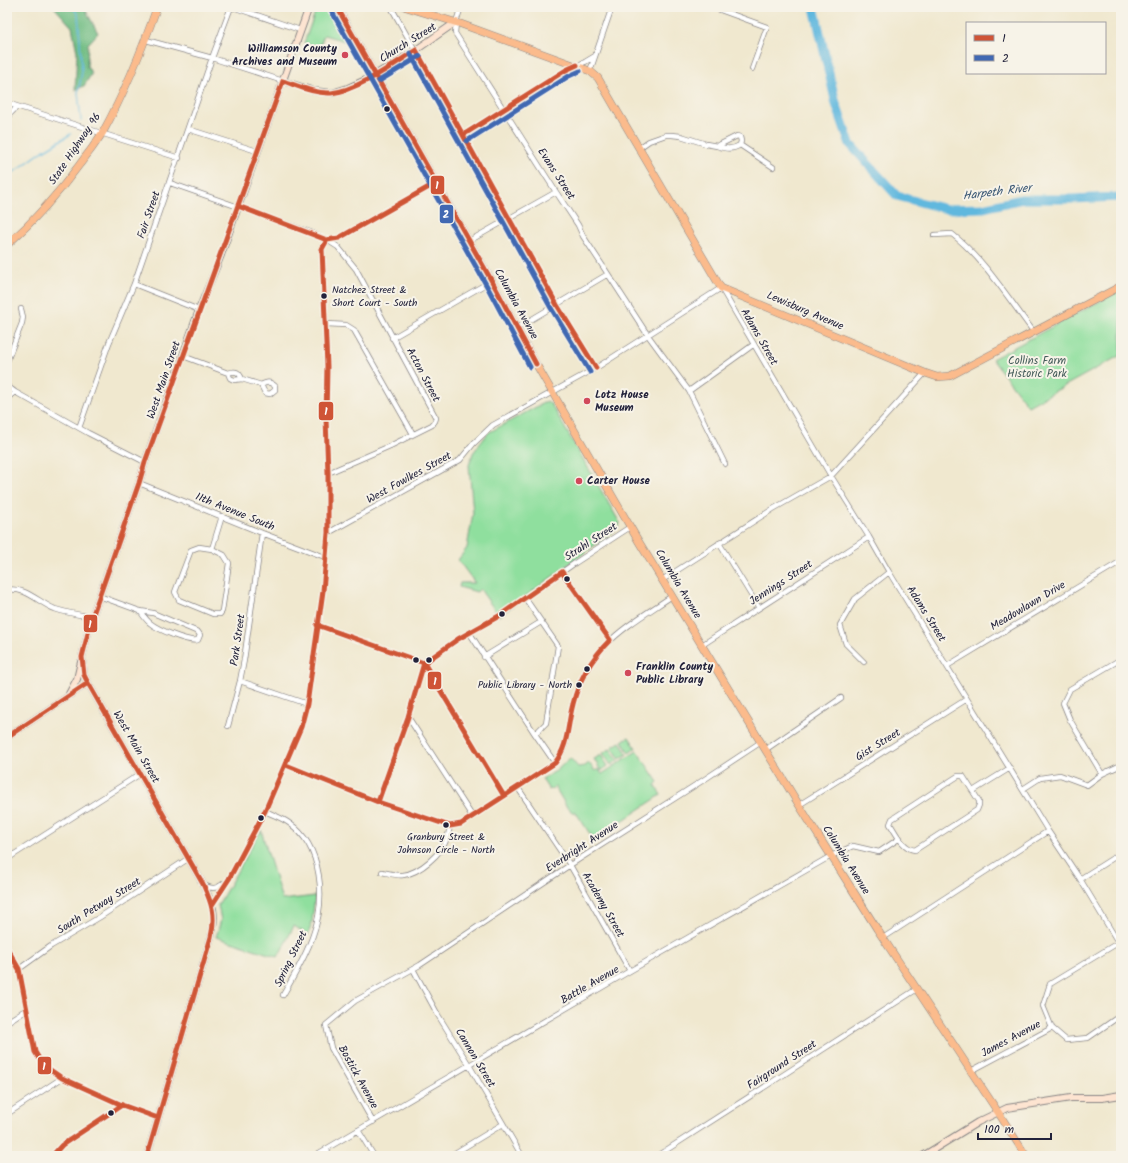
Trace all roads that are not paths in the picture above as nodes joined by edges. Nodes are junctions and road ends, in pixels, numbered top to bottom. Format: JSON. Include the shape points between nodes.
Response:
{"nodes":[{"id":1,"x":157,"y":7,"type":"edge"},
{"id":2,"x":232,"y":7,"type":"edge"},
{"id":3,"x":309,"y":7,"type":"edge"},
{"id":4,"x":338,"y":7,"type":"edge"},
{"id":5,"x":391,"y":7,"type":"edge"},
{"id":6,"x":406,"y":7,"type":"edge"},
{"id":7,"x":462,"y":7,"type":"edge"},
{"id":8,"x":612,"y":7,"type":"edge"},
{"id":9,"x":712,"y":7,"type":"edge"},
{"id":10,"x":456,"y":22,"type":"junction"},
{"id":11,"x":300,"y":30,"type":"junction"},
{"id":12,"x":146,"y":40,"type":"junction"},
{"id":13,"x":416,"y":50,"type":"junction"},
{"id":14,"x":595,"y":56,"type":"junction"},
{"id":15,"x":212,"y":58,"type":"junction"},
{"id":16,"x":577,"y":65,"type":"junction"},
{"id":17,"x":752,"y":70,"type":"dead end"},
{"id":18,"x":590,"y":71,"type":"junction"},
{"id":19,"x":376,"y":75,"type":"junction"},
{"id":20,"x":283,"y":81,"type":"junction"},
{"id":21,"x":7,"y":103,"type":"edge"},
{"id":22,"x":17,"y":107,"type":"junction"},
{"id":23,"x":504,"y":110,"type":"junction"},
{"id":24,"x":7,"y":117,"type":"edge"},
{"id":25,"x":188,"y":129,"type":"junction"},
{"id":26,"x":102,"y":133,"type":"junction"},
{"id":27,"x":462,"y":135,"type":"junction"},
{"id":28,"x":740,"y":144,"type":"junction"},
{"id":29,"x":717,"y":146,"type":"junction"},
{"id":30,"x":639,"y":148,"type":"junction"},
{"id":31,"x":257,"y":152,"type":"junction"},
{"id":32,"x":179,"y":158,"type":"junction"},
{"id":33,"x":773,"y":167,"type":"dead end"},
{"id":34,"x":170,"y":183,"type":"junction"},
{"id":35,"x":436,"y":183,"type":"junction"},
{"id":36,"x":556,"y":192,"type":"junction"},
{"id":37,"x":238,"y":206,"type":"junction"},
{"id":38,"x":509,"y":219,"type":"junction"},
{"id":39,"x":934,"y":235,"type":"dead end"},
{"id":40,"x":327,"y":240,"type":"junction"},
{"id":41,"x":469,"y":241,"type":"junction"},
{"id":42,"x":7,"y":245,"type":"edge"},
{"id":43,"x":608,"y":274,"type":"junction"},
{"id":44,"x":491,"y":281,"type":"junction"},
{"id":45,"x":134,"y":284,"type":"junction"},
{"id":46,"x":1121,"y":286,"type":"edge"},
{"id":47,"x":721,"y":288,"type":"junction"},
{"id":48,"x":557,"y":305,"type":"junction"},
{"id":49,"x":21,"y":309,"type":"dead end"},
{"id":50,"x":199,"y":310,"type":"junction"},
{"id":51,"x":326,"y":324,"type":"junction"},
{"id":52,"x":517,"y":328,"type":"junction"},
{"id":53,"x":1033,"y":331,"type":"junction"},
{"id":54,"x":647,"y":334,"type":"junction"},
{"id":55,"x":392,"y":338,"type":"junction"},
{"id":56,"x":754,"y":345,"type":"junction"},
{"id":57,"x":183,"y":356,"type":"junction"},
{"id":58,"x":7,"y":361,"type":"edge"},
{"id":59,"x":596,"y":368,"type":"junction"},
{"id":60,"x":228,"y":373,"type":"junction"},
{"id":61,"x":925,"y":373,"type":"junction"},
{"id":62,"x":242,"y":379,"type":"junction"},
{"id":63,"x":261,"y":385,"type":"dead end"},
{"id":64,"x":7,"y":386,"type":"edge"},
{"id":65,"x":689,"y":391,"type":"junction"},
{"id":66,"x":15,"y":392,"type":"junction"},
{"id":67,"x":553,"y":392,"type":"junction"},
{"id":68,"x":7,"y":398,"type":"edge"},
{"id":69,"x":79,"y":428,"type":"junction"},
{"id":70,"x":413,"y":434,"type":"junction"},
{"id":71,"x":146,"y":462,"type":"junction"},
{"id":72,"x":725,"y":464,"type":"dead end"},
{"id":73,"x":328,"y":473,"type":"junction"},
{"id":74,"x":831,"y":476,"type":"junction"},
{"id":75,"x":139,"y":483,"type":"junction"},
{"id":76,"x":222,"y":516,"type":"junction"},
{"id":77,"x":630,"y":527,"type":"junction"},
{"id":78,"x":262,"y":533,"type":"junction"},
{"id":79,"x":328,"y":533,"type":"junction"},
{"id":80,"x":869,"y":537,"type":"junction"},
{"id":81,"x":719,"y":543,"type":"junction"},
{"id":82,"x":212,"y":549,"type":"junction"},
{"id":83,"x":325,"y":557,"type":"junction"},
{"id":84,"x":1118,"y":563,"type":"dead end"},
{"id":85,"x":889,"y":572,"type":"junction"},
{"id":86,"x":662,"y":580,"type":"junction"},
{"id":87,"x":7,"y":590,"type":"edge"},
{"id":88,"x":99,"y":596,"type":"junction"},
{"id":89,"x":672,"y":596,"type":"junction"},
{"id":90,"x":525,"y":598,"type":"junction"},
{"id":91,"x":759,"y":608,"type":"junction"},
{"id":92,"x":140,"y":611,"type":"junction"},
{"id":93,"x":92,"y":617,"type":"junction"},
{"id":94,"x":541,"y":622,"type":"junction"},
{"id":95,"x":317,"y":625,"type":"junction"},
{"id":96,"x":468,"y":632,"type":"junction"},
{"id":97,"x":702,"y":645,"type":"junction"},
{"id":98,"x":82,"y":657,"type":"junction"},
{"id":99,"x":484,"y":657,"type":"junction"},
{"id":100,"x":1121,"y":658,"type":"edge"},
{"id":101,"x":864,"y":662,"type":"dead end"},
{"id":102,"x":424,"y":663,"type":"junction"},
{"id":103,"x":947,"y":666,"type":"junction"},
{"id":104,"x":240,"y":681,"type":"junction"},
{"id":105,"x":88,"y":683,"type":"junction"},
{"id":106,"x":841,"y":698,"type":"dead end"},
{"id":107,"x":64,"y":699,"type":"junction"},
{"id":108,"x":967,"y":699,"type":"junction"},
{"id":109,"x":307,"y":704,"type":"junction"},
{"id":110,"x":408,"y":717,"type":"junction"},
{"id":111,"x":228,"y":726,"type":"dead end"},
{"id":112,"x":534,"y":734,"type":"junction"},
{"id":113,"x":7,"y":737,"type":"edge"},
{"id":114,"x":761,"y":742,"type":"junction"},
{"id":115,"x":766,"y":750,"type":"junction"},
{"id":116,"x":555,"y":763,"type":"junction"},
{"id":117,"x":286,"y":765,"type":"junction"},
{"id":118,"x":1121,"y":765,"type":"edge"},
{"id":119,"x":1010,"y":768,"type":"junction"},
{"id":120,"x":140,"y":774,"type":"junction"},
{"id":121,"x":1102,"y":774,"type":"junction"},
{"id":122,"x":518,"y":788,"type":"junction"},
{"id":123,"x":1023,"y":789,"type":"junction"},
{"id":124,"x":973,"y":791,"type":"junction"},
{"id":125,"x":504,"y":796,"type":"junction"},
{"id":126,"x":378,"y":802,"type":"junction"},
{"id":127,"x":799,"y":805,"type":"junction"},
{"id":128,"x":265,"y":812,"type":"junction"},
{"id":129,"x":472,"y":816,"type":"junction"},
{"id":130,"x":450,"y":826,"type":"junction"},
{"id":131,"x":1048,"y":831,"type":"junction"},
{"id":132,"x":900,"y":838,"type":"junction"},
{"id":133,"x":1121,"y":853,"type":"edge"},
{"id":134,"x":831,"y":856,"type":"junction"},
{"id":135,"x":7,"y":858,"type":"edge"},
{"id":136,"x":189,"y":858,"type":"junction"},
{"id":137,"x":570,"y":865,"type":"junction"},
{"id":138,"x":382,"y":872,"type":"dead end"},
{"id":139,"x":229,"y":879,"type":"junction"},
{"id":140,"x":1080,"y":879,"type":"junction"},
{"id":141,"x":203,"y":884,"type":"junction"},
{"id":142,"x":212,"y":905,"type":"junction"},
{"id":143,"x":883,"y":938,"type":"junction"},
{"id":144,"x":1120,"y":944,"type":"edge"},
{"id":145,"x":7,"y":948,"type":"edge"},
{"id":146,"x":19,"y":969,"type":"junction"},
{"id":147,"x":413,"y":969,"type":"junction"},
{"id":148,"x":630,"y":972,"type":"junction"},
{"id":149,"x":917,"y":989,"type":"junction"},
{"id":150,"x":284,"y":995,"type":"dead end"},
{"id":151,"x":27,"y":1009,"type":"junction"},
{"id":152,"x":1121,"y":1015,"type":"edge"},
{"id":153,"x":7,"y":1022,"type":"edge"},
{"id":154,"x":1052,"y":1028,"type":"junction"},
{"id":155,"x":469,"y":1065,"type":"junction"},
{"id":156,"x":971,"y":1071,"type":"junction"},
{"id":157,"x":62,"y":1078,"type":"junction"},
{"id":158,"x":1121,"y":1095,"type":"edge"},
{"id":159,"x":122,"y":1105,"type":"junction"},
{"id":160,"x":998,"y":1112,"type":"junction"},
{"id":161,"x":7,"y":1114,"type":"edge"},
{"id":162,"x":158,"y":1118,"type":"junction"},
{"id":163,"x":373,"y":1122,"type":"junction"},
{"id":164,"x":503,"y":1124,"type":"junction"},
{"id":165,"x":358,"y":1130,"type":"junction"},
{"id":166,"x":327,"y":1149,"type":"junction"},
{"id":167,"x":52,"y":1156,"type":"edge"},
{"id":168,"x":147,"y":1156,"type":"edge"},
{"id":169,"x":314,"y":1156,"type":"edge"},
{"id":170,"x":329,"y":1156,"type":"edge"},
{"id":171,"x":374,"y":1156,"type":"edge"},
{"id":172,"x":450,"y":1156,"type":"edge"},
{"id":173,"x":522,"y":1156,"type":"edge"},
{"id":174,"x":658,"y":1156,"type":"edge"},
{"id":175,"x":923,"y":1156,"type":"edge"},
{"id":176,"x":1026,"y":1156,"type":"edge"}],
"edges":[{"from":1,"to":12,"type":"main road","name":"State Highway 96"},
{"from":2,"to":11,"type":"street"},
{"from":2,"to":15,"type":"street","name":"Fair Street"},
{"from":3,"to":11,"type":"main road","name":"West Main Street"},
{"from":4,"to":19,"type":"main road","name":"Columbia Avenue"},
{"from":5,"to":13,"type":"street"},
{"from":6,"to":10,"type":"main road"},
{"from":7,"to":10,"type":"street"},
{"from":8,"to":14,"type":"street"},
{"from":9,"to":17,"type":"street","via":[[767,27]]},
{"from":10,"to":13,"type":"main road","name":"Church Street"},
{"from":10,"to":16,"type":"main road"},
{"from":10,"to":23,"type":"street","name":"Evans Street","via":[[455,33]]},
{"from":11,"to":20,"type":"main road","name":"West Main Street"},
{"from":12,"to":15,"type":"street"},
{"from":12,"to":26,"type":"main road","name":"State Highway 96"},
{"from":13,"to":19,"type":"main road","name":"Church Street"},
{"from":13,"to":27,"type":"street"},
{"from":14,"to":16,"type":"street"},
{"from":14,"to":18,"type":"street"},
{"from":15,"to":20,"type":"street"},
{"from":15,"to":25,"type":"street","name":"Fair Street"},
{"from":16,"to":18,"type":"main road"},
{"from":16,"to":23,"type":"street"},
{"from":18,"to":30,"type":"main road","via":[[598,78]]},
{"from":19,"to":20,"type":"main road","name":"Church Street","via":[[332,93],[314,91]]},
{"from":19,"to":35,"type":"main road","name":"Columbia Avenue"},
{"from":20,"to":31,"type":"main road","name":"West Main Street"},
{"from":21,"to":22,"type":"street"},
{"from":22,"to":24,"type":"street"},
{"from":22,"to":26,"type":"street"},
{"from":23,"to":27,"type":"street"},
{"from":23,"to":36,"type":"street","name":"Evans Street"},
{"from":25,"to":31,"type":"street"},
{"from":25,"to":32,"type":"street","name":"Fair Street"},
{"from":26,"to":32,"type":"street"},
{"from":26,"to":42,"type":"main road","name":"State Highway 96","via":[[60,191]]},
{"from":27,"to":38,"type":"street"},
{"from":28,"to":29,"type":"street","via":[[734,148]]},
{"from":28,"to":29,"type":"street","via":[[740,137],[737,136]]},
{"from":28,"to":33,"type":"street"},
{"from":29,"to":30,"type":"street","via":[[672,134],[649,141]]},
{"from":30,"to":47,"type":"main road"},
{"from":31,"to":37,"type":"main road","name":"West Main Street"},
{"from":32,"to":34,"type":"street","name":"Fair Street"},
{"from":34,"to":37,"type":"street","name":"Acton Street"},
{"from":34,"to":45,"type":"street","name":"Fair Street"},
{"from":35,"to":40,"type":"street","via":[[339,238]]},
{"from":35,"to":41,"type":"main road","name":"Columbia Avenue"},
{"from":36,"to":38,"type":"street"},
{"from":36,"to":43,"type":"street","name":"Evans Street"},
{"from":37,"to":40,"type":"street","name":"Acton Street"},
{"from":37,"to":50,"type":"main road","name":"West Main Street"},
{"from":38,"to":41,"type":"street"},
{"from":38,"to":48,"type":"street"},
{"from":39,"to":53,"type":"street","via":[[952,234],[967,246]]},
{"from":40,"to":51,"type":"street","via":[[322,248]]},
{"from":40,"to":55,"type":"street","name":"Acton Street","via":[[338,248],[356,269]]},
{"from":41,"to":44,"type":"main road","name":"Columbia Avenue"},
{"from":43,"to":48,"type":"street"},
{"from":43,"to":54,"type":"street","name":"Evans Street"},
{"from":44,"to":52,"type":"main road","name":"Columbia Avenue"},
{"from":44,"to":55,"type":"street"},
{"from":45,"to":50,"type":"street"},
{"from":45,"to":69,"type":"street","name":"Fair Street","via":[[109,343]]},
{"from":46,"to":53,"type":"main road","name":"Lewisburg Avenue"},
{"from":47,"to":54,"type":"street","name":"West Fowlkes Street"},
{"from":47,"to":56,"type":"street","name":"Adams Street"},
{"from":47,"to":61,"type":"main road","name":"Lewisburg Avenue"},
{"from":48,"to":52,"type":"street"},
{"from":48,"to":59,"type":"street"},
{"from":49,"to":58,"type":"street","via":[[22,323]]},
{"from":50,"to":57,"type":"main road","name":"West Main Street"},
{"from":51,"to":70,"type":"street","via":[[346,325],[354,330]]},
{"from":51,"to":73,"type":"street"},
{"from":52,"to":67,"type":"main road","name":"Columbia Avenue"},
{"from":53,"to":61,"type":"main road","name":"Lewisburg Avenue","via":[[950,376],[937,377]]},
{"from":54,"to":59,"type":"street","name":"West Fowlkes Street"},
{"from":54,"to":65,"type":"street","name":"Evans Street"},
{"from":55,"to":70,"type":"street","name":"Acton Street","via":[[436,418],[432,425]]},
{"from":56,"to":65,"type":"street"},
{"from":56,"to":74,"type":"street","name":"Adams Street"},
{"from":57,"to":60,"type":"street"},
{"from":57,"to":71,"type":"main road","name":"West Main Street"},
{"from":59,"to":67,"type":"street","name":"West Fowlkes Street"},
{"from":60,"to":62,"type":"street","via":[[234,380]]},
{"from":60,"to":62,"type":"street","via":[[239,373]]},
{"from":61,"to":74,"type":"street"},
{"from":62,"to":63,"type":"street"},
{"from":64,"to":66,"type":"street"},
{"from":65,"to":72,"type":"street","name":"Evans Street"},
{"from":66,"to":68,"type":"street"},
{"from":66,"to":69,"type":"street"},
{"from":67,"to":77,"type":"main road","name":"Columbia Avenue"},
{"from":67,"to":79,"type":"street","name":"West Fowlkes Street","via":[[493,425],[460,460]]},
{"from":69,"to":71,"type":"street"},
{"from":70,"to":73,"type":"street","name":"Acton Street"},
{"from":71,"to":75,"type":"main road","name":"West Main Street"},
{"from":73,"to":79,"type":"street"},
{"from":74,"to":80,"type":"street","name":"Adams Street"},
{"from":74,"to":81,"type":"street"},
{"from":75,"to":76,"type":"street","name":"11th Avenue South"},
{"from":75,"to":88,"type":"main road","name":"West Main Street"},
{"from":76,"to":78,"type":"street","name":"11th Avenue South"},
{"from":76,"to":82,"type":"street"},
{"from":77,"to":86,"type":"main road","name":"Columbia Avenue"},
{"from":77,"to":90,"type":"street","name":"Strahl Street"},
{"from":78,"to":83,"type":"street","name":"11th Avenue South"},
{"from":78,"to":104,"type":"street","name":"Park Street"},
{"from":79,"to":83,"type":"street"},
{"from":80,"to":85,"type":"street","name":"Adams Street"},
{"from":80,"to":91,"type":"street","name":"Jennings Street"},
{"from":81,"to":86,"type":"street"},
{"from":81,"to":91,"type":"street"},
{"from":82,"to":82,"type":"street","via":[[224,555],[229,563],[220,614],[213,614],[179,600],[175,592],[191,550],[199,547]]},
{"from":83,"to":95,"type":"street"},
{"from":84,"to":103,"type":"street","name":"Meadowlawn Drive"},
{"from":85,"to":101,"type":"street","via":[[855,599],[840,624],[846,644]]},
{"from":85,"to":103,"type":"street","name":"Adams Street"},
{"from":86,"to":89,"type":"main road","name":"Columbia Avenue"},
{"from":87,"to":93,"type":"street","via":[[22,591],[55,609]]},
{"from":88,"to":92,"type":"street"},
{"from":88,"to":93,"type":"main road","name":"West Main Street"},
{"from":89,"to":97,"type":"main road","name":"Columbia Avenue"},
{"from":89,"to":116,"type":"street","via":[[616,634],[596,655],[582,679],[573,704],[566,746]]},
{"from":90,"to":94,"type":"street"},
{"from":90,"to":96,"type":"street","name":"Strahl Street","via":[[499,616]]},
{"from":91,"to":97,"type":"street","name":"Jennings Street"},
{"from":92,"to":92,"type":"street","via":[[151,624],[182,638],[198,640],[198,632],[153,613]]},
{"from":93,"to":98,"type":"main road","name":"West Main Street"},
{"from":94,"to":99,"type":"street"},
{"from":94,"to":112,"type":"street","via":[[558,646],[546,723]]},
{"from":95,"to":102,"type":"street"},
{"from":95,"to":109,"type":"street"},
{"from":96,"to":99,"type":"street"},
{"from":96,"to":102,"type":"street","name":"Strahl Street"},
{"from":97,"to":114,"type":"main road","name":"Columbia Avenue"},
{"from":98,"to":105,"type":"main road","name":"West Main Street","via":[[84,675]]},
{"from":98,"to":107,"type":"main road","via":[[77,679]]},
{"from":99,"to":112,"type":"street"},
{"from":100,"to":121,"type":"street","via":[[1070,689],[1063,703],[1070,720]]},
{"from":102,"to":110,"type":"street"},
{"from":102,"to":125,"type":"street"},
{"from":103,"to":108,"type":"street","name":"Adams Street"},
{"from":104,"to":109,"type":"street","name":"Park Street"},
{"from":104,"to":111,"type":"street"},
{"from":105,"to":107,"type":"main road"},
{"from":105,"to":120,"type":"main road","name":"West Main Street"},
{"from":106,"to":115,"type":"street"},
{"from":107,"to":113,"type":"main road"},
{"from":108,"to":119,"type":"street","name":"Adams Street"},
{"from":108,"to":127,"type":"street","name":"Gist Street"},
{"from":109,"to":117,"type":"street"},
{"from":110,"to":126,"type":"street"},
{"from":110,"to":129,"type":"street"},
{"from":112,"to":116,"type":"street"},
{"from":114,"to":115,"type":"main road","name":"Columbia Avenue"},
{"from":114,"to":137,"type":"street","name":"Everbright Avenue"},
{"from":115,"to":127,"type":"main road","name":"Columbia Avenue"},
{"from":116,"to":122,"type":"street"},
{"from":117,"to":126,"type":"street"},
{"from":117,"to":128,"type":"street"},
{"from":118,"to":121,"type":"street"},
{"from":119,"to":123,"type":"street","name":"Adams Street"},
{"from":119,"to":124,"type":"street"},
{"from":120,"to":135,"type":"street"},
{"from":120,"to":136,"type":"main road","name":"West Main Street"},
{"from":121,"to":123,"type":"street","via":[[1087,785],[1060,775],[1040,778]]},
{"from":122,"to":125,"type":"street"},
{"from":122,"to":137,"type":"street","name":"Academy Street"},
{"from":123,"to":131,"type":"street","name":"Adams Street"},
{"from":124,"to":132,"type":"street","via":[[979,801],[977,810],[915,850],[906,847]]},
{"from":124,"to":132,"type":"street","via":[[963,776],[958,776],[892,819],[890,824]]},
{"from":125,"to":129,"type":"street"},
{"from":126,"to":130,"type":"street"},
{"from":127,"to":134,"type":"main road","name":"Columbia Avenue"},
{"from":128,"to":139,"type":"street"},
{"from":128,"to":150,"type":"street","name":"Spring Street","via":[[289,823],[302,835],[312,849],[318,873],[320,906],[317,921],[307,951]]},
{"from":129,"to":130,"type":"street","via":[[461,824]]},
{"from":130,"to":138,"type":"street","via":[[447,839],[440,850],[417,870],[403,875]]},
{"from":131,"to":140,"type":"street","name":"Adams Street"},
{"from":131,"to":143,"type":"street"},
{"from":132,"to":134,"type":"street","name":"Battle Avenue","via":[[879,852],[853,846]]},
{"from":133,"to":140,"type":"street"},
{"from":134,"to":143,"type":"main road","name":"Columbia Avenue"},
{"from":134,"to":148,"type":"street","name":"Battle Avenue"},
{"from":136,"to":141,"type":"main road","name":"West Main Street"},
{"from":136,"to":146,"type":"street","name":"South Petway Street"},
{"from":137,"to":147,"type":"street","name":"Everbright Avenue"},
{"from":137,"to":148,"type":"street","name":"Academy Street"},
{"from":139,"to":141,"type":"street","via":[[216,888]]},
{"from":139,"to":142,"type":"street"},
{"from":140,"to":144,"type":"street","name":"Adams Street"},
{"from":141,"to":142,"type":"main road","name":"West Main Street"},
{"from":142,"to":162,"type":"main road","name":"West Main Street","via":[[214,922],[211,937]]},
{"from":143,"to":149,"type":"main road","name":"Columbia Avenue"},
{"from":144,"to":154,"type":"street","name":"James Avenue","via":[[1050,984],[1043,1006]]},
{"from":145,"to":146,"type":"street"},
{"from":146,"to":151,"type":"street"},
{"from":147,"to":155,"type":"street","name":"Cannon Street"},
{"from":147,"to":163,"type":"street","name":"Bostick Avenue","via":[[355,1001],[326,1025],[331,1048]]},
{"from":148,"to":155,"type":"street","name":"Battle Avenue"},
{"from":149,"to":156,"type":"main road","name":"Columbia Avenue"},
{"from":149,"to":174,"type":"street","name":"Fairground Street"},
{"from":151,"to":153,"type":"street"},
{"from":151,"to":157,"type":"street","via":[[35,1052],[43,1066]]},
{"from":152,"to":154,"type":"street","via":[[1088,1038],[1066,1040]]},
{"from":154,"to":156,"type":"street","name":"James Avenue"},
{"from":155,"to":163,"type":"street","name":"Battle Avenue"},
{"from":155,"to":164,"type":"street","name":"Cannon Street"},
{"from":156,"to":160,"type":"main road","name":"Columbia Avenue"},
{"from":157,"to":159,"type":"street"},
{"from":157,"to":161,"type":"street"},
{"from":158,"to":160,"type":"main road","via":[[1051,1100]]},
{"from":159,"to":162,"type":"street"},
{"from":159,"to":167,"type":"street","via":[[62,1145]]},
{"from":160,"to":175,"type":"main road"},
{"from":160,"to":176,"type":"main road","name":"Columbia Avenue"},
{"from":162,"to":168,"type":"main road","name":"West Main Street"},
{"from":163,"to":165,"type":"street","name":"Battle Avenue"},
{"from":164,"to":172,"type":"street"},
{"from":164,"to":173,"type":"street","name":"Cannon Street"},
{"from":165,"to":166,"type":"street","name":"Battle Avenue"},
{"from":165,"to":171,"type":"street"},
{"from":166,"to":169,"type":"street","name":"Battle Avenue"},
{"from":166,"to":170,"type":"street"}]}
